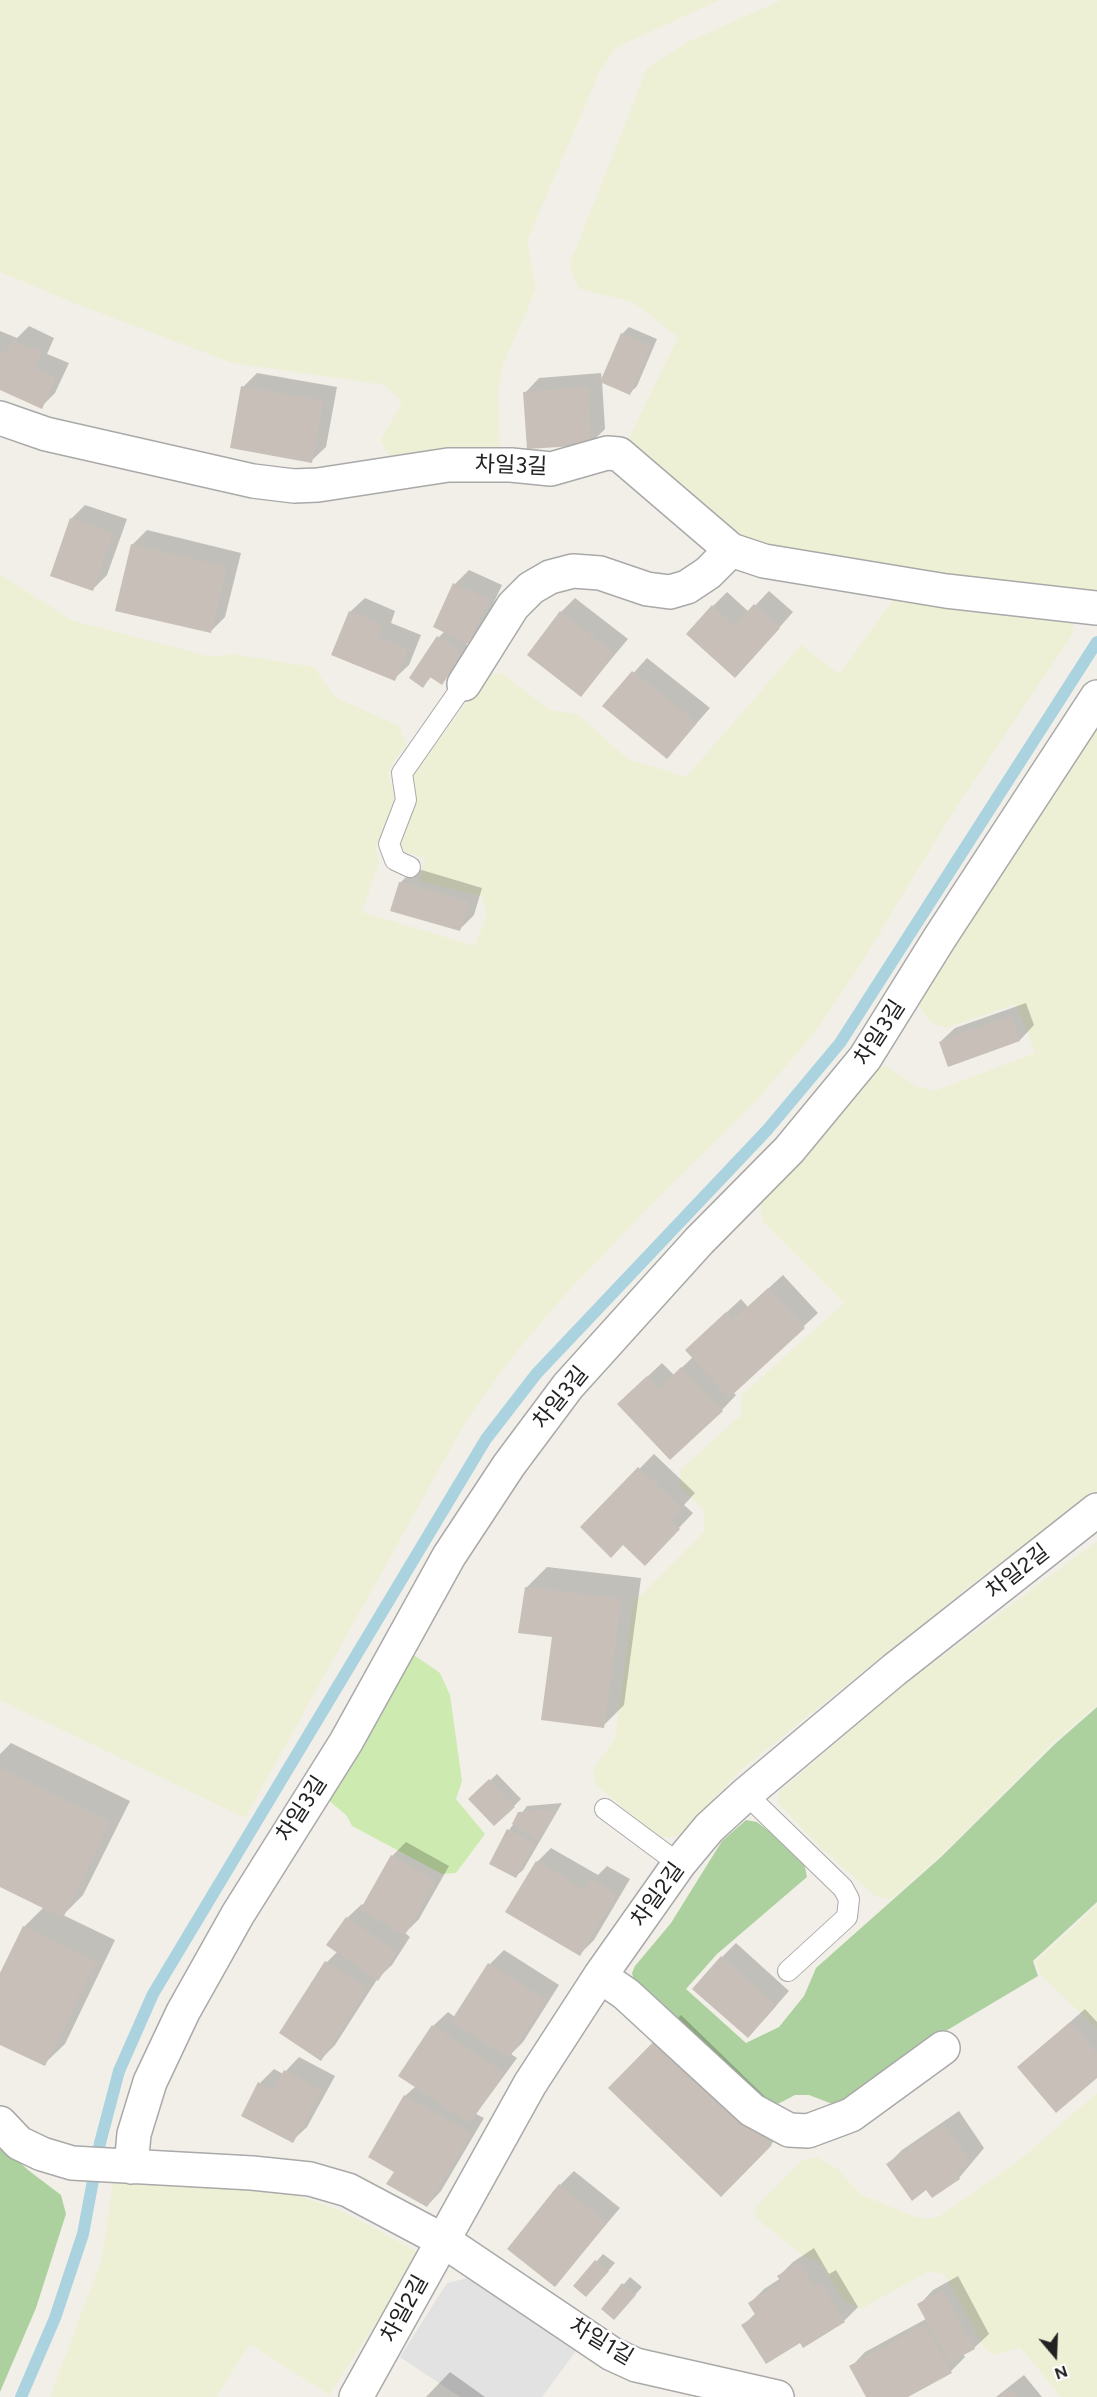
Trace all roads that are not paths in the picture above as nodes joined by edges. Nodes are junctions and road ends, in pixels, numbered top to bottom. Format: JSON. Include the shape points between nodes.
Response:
{"nodes":[{"id":1,"x":0,"y":418,"type":"edge"},
{"id":2,"x":731,"y":550,"type":"junction"},
{"id":3,"x":1097,"y":608,"type":"edge"},
{"id":4,"x":464,"y":684,"type":"joint"},
{"id":5,"x":1097,"y":697,"type":"edge"},
{"id":6,"x":410,"y":867,"type":"dead end"},
{"id":7,"x":1097,"y":1510,"type":"edge"},
{"id":8,"x":746,"y":1794,"type":"junction"},
{"id":9,"x":605,"y":1809,"type":"dead end"},
{"id":10,"x":679,"y":1864,"type":"junction"},
{"id":11,"x":788,"y":1971,"type":"dead end"},
{"id":12,"x":600,"y":1976,"type":"junction"},
{"id":13,"x":943,"y":2048,"type":"dead end"},
{"id":14,"x":0,"y":2123,"type":"edge"},
{"id":15,"x":131,"y":2167,"type":"junction"},
{"id":16,"x":444,"y":2241,"type":"junction"},
{"id":17,"x":356,"y":2397,"type":"edge"},
{"id":18,"x":777,"y":2397,"type":"edge"}],
"edges":[{"from":1,"to":2,"type":"street","name":"차일3길","via":[[46,434],[253,481],[294,486],[448,465],[550,469],[607,453],[619,454]]},
{"from":2,"to":3,"type":"street","name":"차일3길","via":[[764,561],[885,581]]},
{"from":2,"to":4,"type":"street","via":[[708,573],[687,587],[670,592],[647,589],[600,573],[573,571],[550,577],[531,588],[513,606]]},
{"from":4,"to":6,"type":"lane","via":[[402,773],[406,800],[388,844],[395,860]]},
{"from":5,"to":15,"type":"street","name":"차일3길","via":[[865,1058],[789,1150],[699,1241],[568,1386],[509,1465],[449,1556],[346,1742],[238,1914],[183,2012],[150,2082],[134,2134]]},
{"from":7,"to":8,"type":"street","name":"차일2길","via":[[894,1670]]},
{"from":8,"to":10,"type":"street","name":"차일2길","via":[[709,1828]]},
{"from":8,"to":11,"type":"lane","via":[[843,1888],[849,1899],[847,1917]]},
{"from":9,"to":10,"type":"lane"},
{"from":10,"to":12,"type":"street","name":"차일2길"},
{"from":12,"to":13,"type":"street","via":[[626,1994],[752,2110],[789,2130],[808,2131],[851,2115]]},
{"from":12,"to":16,"type":"street","name":"차일2길","via":[[530,2084]]},
{"from":14,"to":15,"type":"street","via":[[19,2143],[42,2154],[72,2163]]},
{"from":15,"to":16,"type":"street","via":[[310,2179],[348,2190]]},
{"from":16,"to":17,"type":"street","name":"차일2길"},
{"from":16,"to":18,"type":"street","name":"차일1길","via":[[612,2354]]}]}
